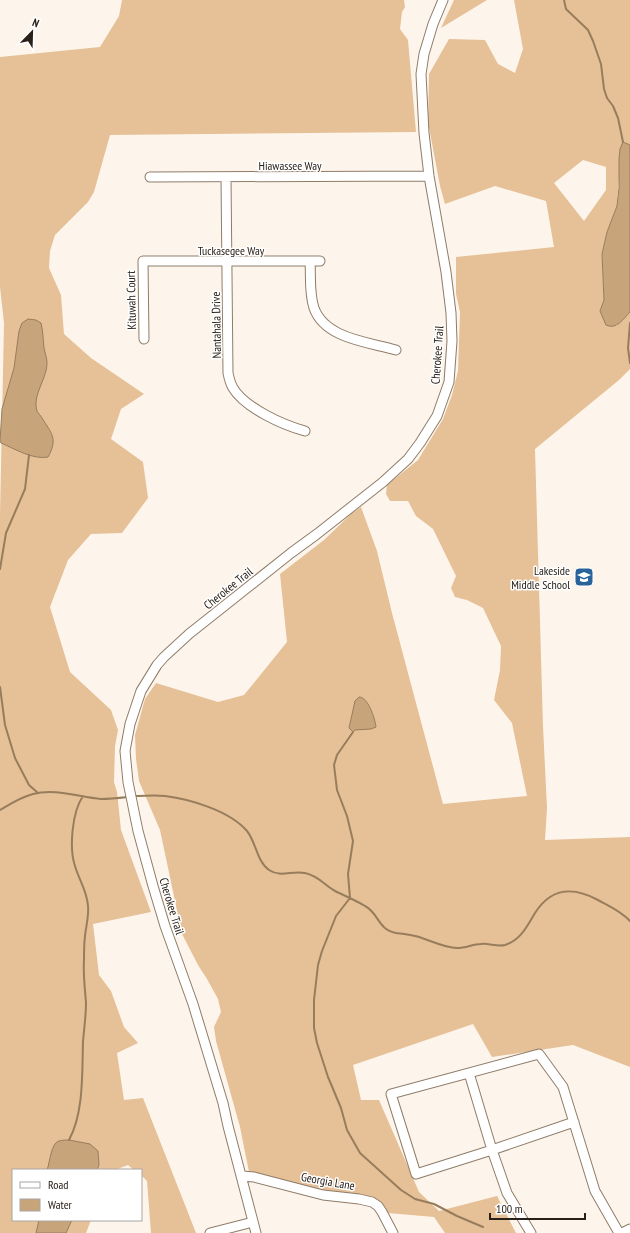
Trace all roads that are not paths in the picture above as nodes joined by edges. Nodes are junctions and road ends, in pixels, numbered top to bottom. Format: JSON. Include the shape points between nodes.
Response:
{"nodes":[{"id":1,"x":443,"y":0,"type":"edge"},
{"id":2,"x":429,"y":176,"type":"junction"},
{"id":3,"x":150,"y":177,"type":"dead end"},
{"id":4,"x":226,"y":177,"type":"junction"},
{"id":5,"x":143,"y":261,"type":"joint"},
{"id":6,"x":320,"y":261,"type":"dead end"},
{"id":7,"x":227,"y":262,"type":"junction"},
{"id":8,"x":310,"y":262,"type":"junction"},
{"id":9,"x":144,"y":339,"type":"dead end"},
{"id":10,"x":396,"y":350,"type":"dead end"},
{"id":11,"x":305,"y":431,"type":"dead end"},
{"id":12,"x":469,"y":1073,"type":"junction"},
{"id":13,"x":574,"y":1122,"type":"junction"},
{"id":14,"x":492,"y":1150,"type":"junction"},
{"id":15,"x":242,"y":1176,"type":"junction"},
{"id":16,"x":253,"y":1222,"type":"junction"},
{"id":17,"x":630,"y":1229,"type":"edge"},
{"id":18,"x":210,"y":1233,"type":"edge"},
{"id":19,"x":256,"y":1233,"type":"edge"},
{"id":20,"x":393,"y":1233,"type":"edge"},
{"id":21,"x":531,"y":1233,"type":"edge"},
{"id":22,"x":620,"y":1233,"type":"edge"}],
"edges":[{"from":1,"to":2,"type":"street","name":"Cherokee Trail","via":[[424,54],[422,70],[424,133]]},
{"from":2,"to":4,"type":"street","name":"Hiawassee Way"},
{"from":2,"to":15,"type":"street","name":"Cherokee Trail","via":[[447,282],[452,341],[449,382],[437,416],[408,459],[383,482],[189,634],[157,665],[141,691],[131,719],[125,751],[135,816],[151,879],[193,1004]]},
{"from":3,"to":4,"type":"street","name":"Hiawassee Way"},
{"from":4,"to":7,"type":"street","name":"Nantahala Drive"},
{"from":5,"to":7,"type":"street","name":"Tuckasegee Way"},
{"from":5,"to":9,"type":"street","name":"Kituwah Court"},
{"from":6,"to":8,"type":"street","name":"Tuckasegee Way"},
{"from":7,"to":8,"type":"street","name":"Tuckasegee Way"},
{"from":7,"to":11,"type":"street","name":"Nantahala Drive","via":[[228,373],[233,387],[238,395],[257,409],[288,426]]},
{"from":8,"to":10,"type":"street","via":[[312,298],[319,317],[335,331],[346,336]]},
{"from":12,"to":13,"type":"street","via":[[539,1054],[564,1087]]},
{"from":12,"to":14,"type":"street"},
{"from":12,"to":14,"type":"street","via":[[391,1094],[416,1174]]},
{"from":13,"to":14,"type":"street"},
{"from":13,"to":22,"type":"street","via":[[595,1191]]},
{"from":14,"to":21,"type":"street","via":[[507,1193]]},
{"from":15,"to":16,"type":"street","name":"Cherokee Trail"},
{"from":15,"to":20,"type":"street","name":"Georgia Lane","via":[[324,1195],[372,1202],[378,1206]]},
{"from":16,"to":18,"type":"street"},
{"from":16,"to":19,"type":"street","name":"Cherokee Trail"},
{"from":17,"to":22,"type":"street"}]}
